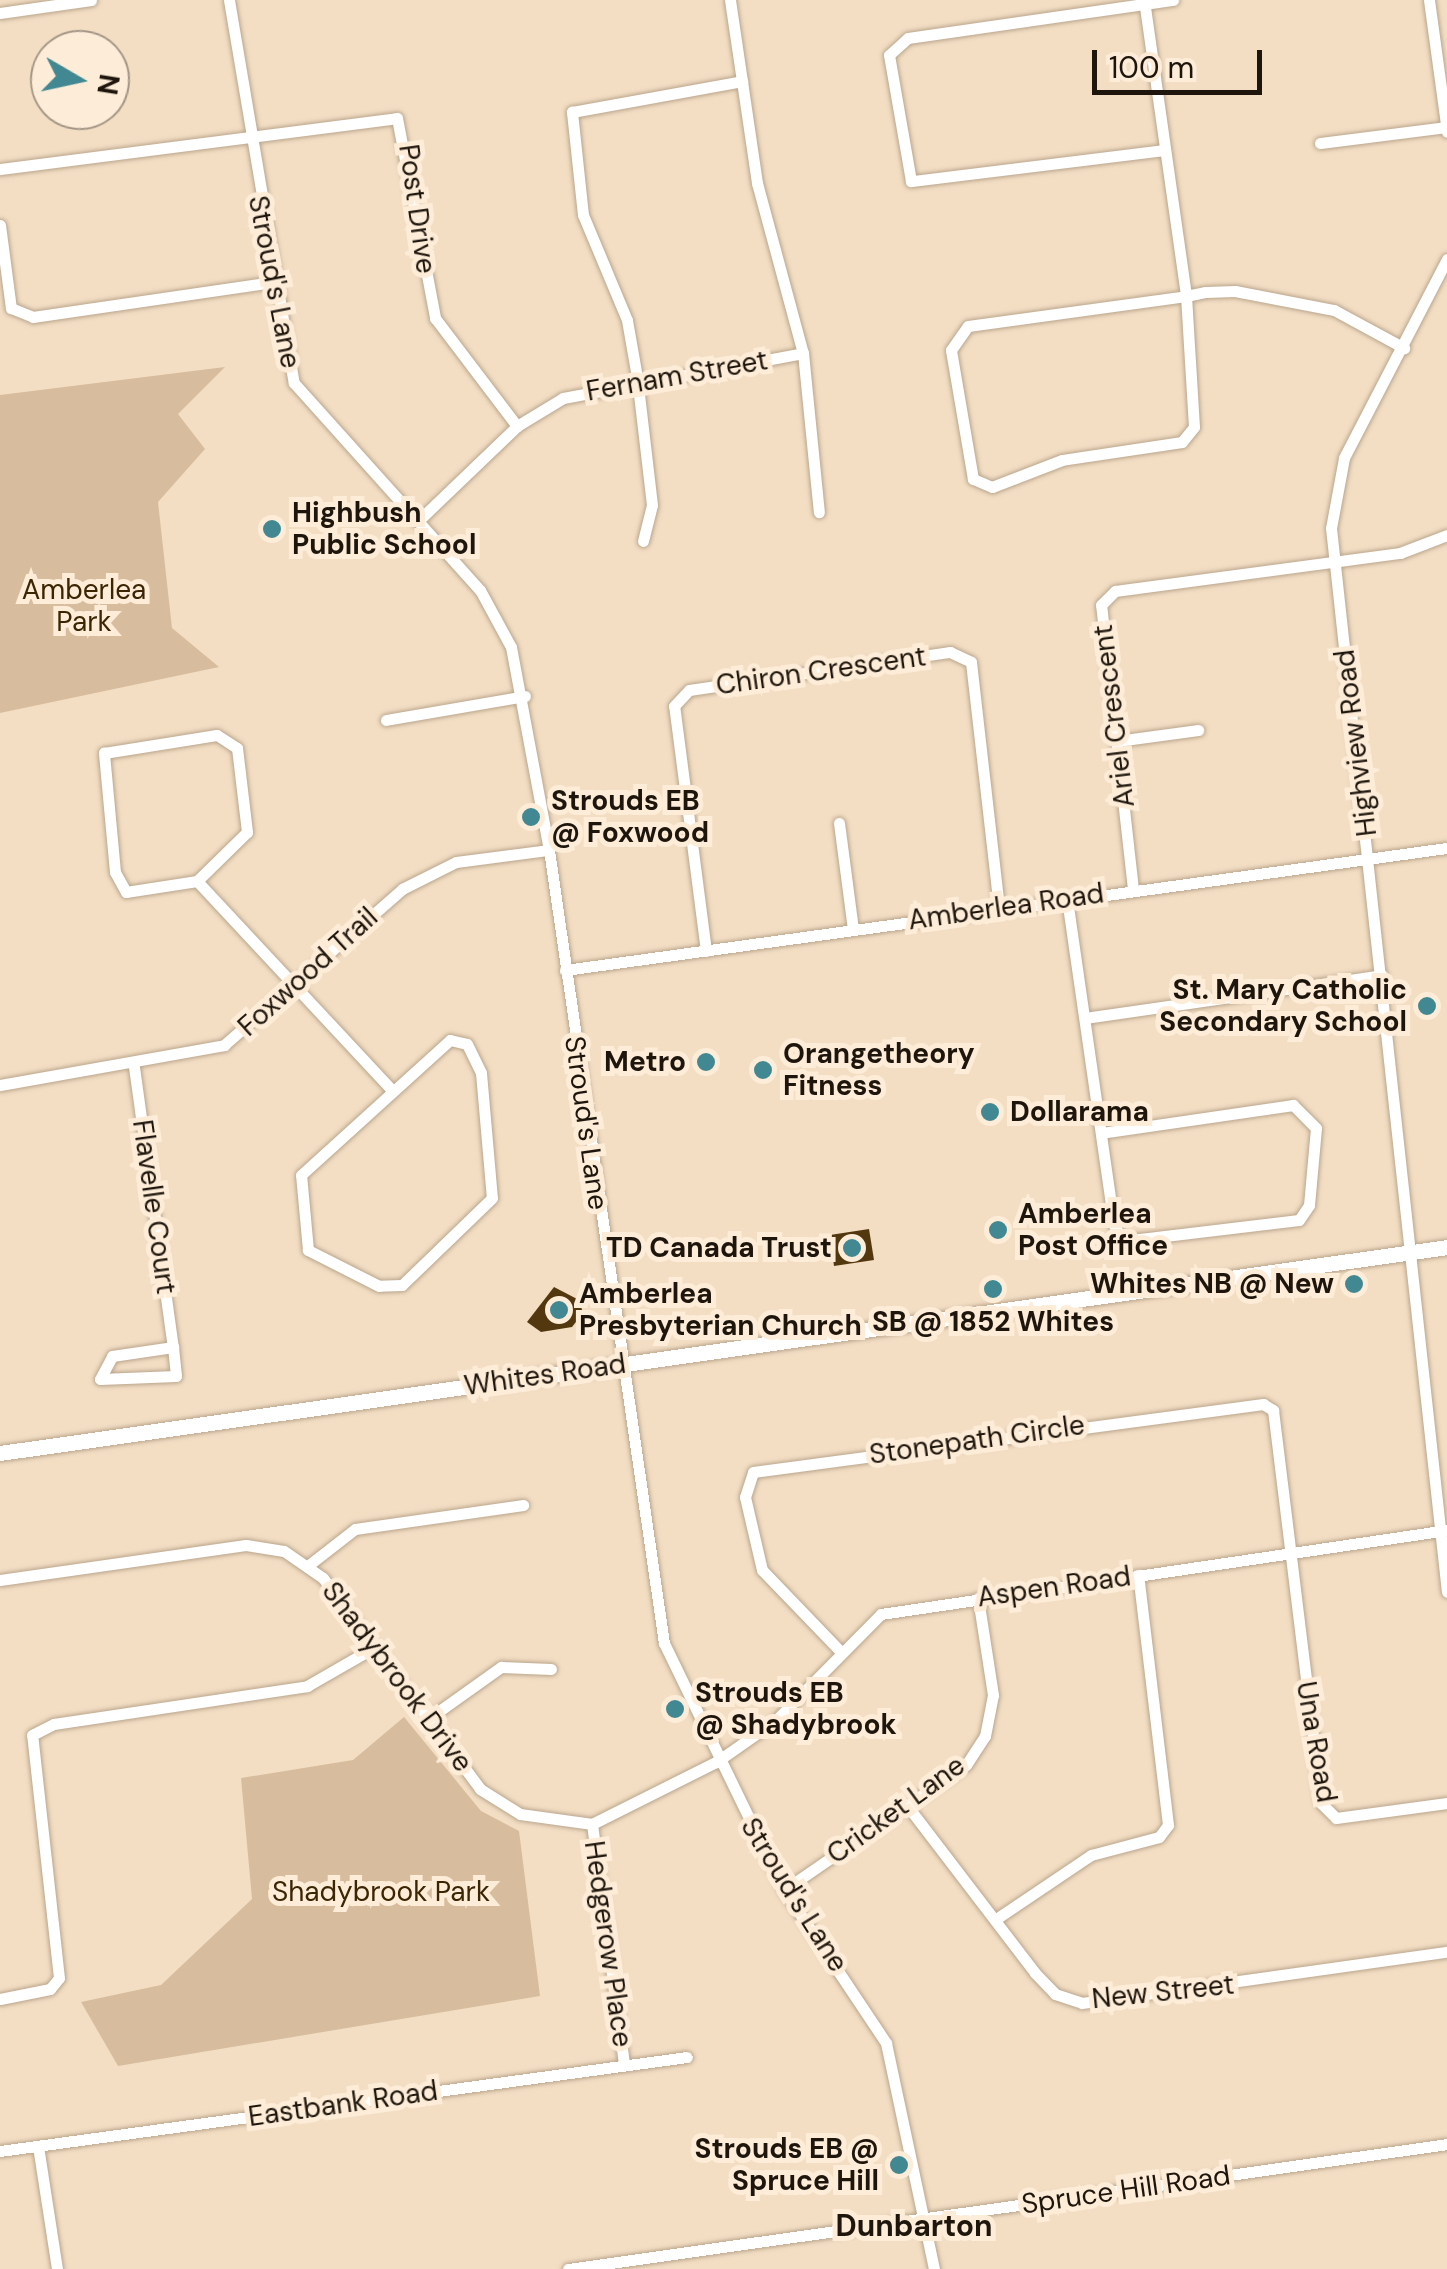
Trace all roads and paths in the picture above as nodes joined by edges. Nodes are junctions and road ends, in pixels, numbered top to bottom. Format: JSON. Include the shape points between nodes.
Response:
{"nodes":[{"id":1,"x":91,"y":0,"type":"edge"},
{"id":2,"x":229,"y":0,"type":"edge"},
{"id":3,"x":730,"y":0,"type":"edge"},
{"id":4,"x":1173,"y":0,"type":"edge"},
{"id":5,"x":1428,"y":0,"type":"edge"},
{"id":6,"x":1144,"y":2,"type":"edge"},
{"id":7,"x":0,"y":14,"type":"edge"},
{"id":8,"x":742,"y":81,"type":"junction"},
{"id":9,"x":1447,"y":129,"type":"edge"},
{"id":10,"x":247,"y":132,"type":"junction"},
{"id":11,"x":1320,"y":143,"type":"dead end"},
{"id":12,"x":1165,"y":150,"type":"junction"},
{"id":13,"x":0,"y":168,"type":"edge"},
{"id":14,"x":0,"y":225,"type":"edge"},
{"id":15,"x":1447,"y":259,"type":"edge"},
{"id":16,"x":272,"y":282,"type":"junction"},
{"id":17,"x":1186,"y":296,"type":"junction"},
{"id":18,"x":1404,"y":348,"type":"junction"},
{"id":19,"x":803,"y":353,"type":"junction"},
{"id":20,"x":637,"y":377,"type":"junction"},
{"id":21,"x":517,"y":426,"type":"junction"},
{"id":22,"x":819,"y":512,"type":"dead end"},
{"id":23,"x":418,"y":521,"type":"junction"},
{"id":24,"x":1447,"y":535,"type":"edge"},
{"id":25,"x":643,"y":541,"type":"dead end"},
{"id":26,"x":1334,"y":561,"type":"junction"},
{"id":27,"x":526,"y":696,"type":"junction"},
{"id":28,"x":386,"y":720,"type":"dead end"},
{"id":29,"x":1198,"y":730,"type":"dead end"},
{"id":30,"x":1118,"y":741,"type":"junction"},
{"id":31,"x":838,"y":823,"type":"dead end"},
{"id":32,"x":1447,"y":848,"type":"edge"},
{"id":33,"x":549,"y":850,"type":"junction"},
{"id":34,"x":1369,"y":857,"type":"junction"},
{"id":35,"x":198,"y":881,"type":"junction"},
{"id":36,"x":1133,"y":888,"type":"junction"},
{"id":37,"x":1068,"y":898,"type":"junction"},
{"id":38,"x":999,"y":908,"type":"junction"},
{"id":39,"x":853,"y":930,"type":"junction"},
{"id":40,"x":706,"y":951,"type":"junction"},
{"id":41,"x":565,"y":970,"type":"junction"},
{"id":42,"x":1382,"y":975,"type":"junction"},
{"id":43,"x":296,"y":985,"type":"junction"},
{"id":44,"x":1085,"y":1018,"type":"junction"},
{"id":45,"x":134,"y":1067,"type":"junction"},
{"id":46,"x":0,"y":1085,"type":"edge"},
{"id":47,"x":393,"y":1091,"type":"junction"},
{"id":48,"x":1102,"y":1133,"type":"junction"},
{"id":49,"x":1447,"y":1247,"type":"edge"},
{"id":50,"x":1408,"y":1252,"type":"junction"},
{"id":51,"x":174,"y":1347,"type":"junction"},
{"id":52,"x":623,"y":1365,"type":"junction"},
{"id":53,"x":0,"y":1453,"type":"edge"},
{"id":54,"x":523,"y":1505,"type":"dead end"},
{"id":55,"x":1443,"y":1531,"type":"edge"},
{"id":56,"x":1288,"y":1550,"type":"junction"},
{"id":57,"x":310,"y":1564,"type":"junction"},
{"id":58,"x":1138,"y":1575,"type":"junction"},
{"id":59,"x":0,"y":1580,"type":"edge"},
{"id":60,"x":1447,"y":1592,"type":"edge"},
{"id":61,"x":978,"y":1598,"type":"junction"},
{"id":62,"x":373,"y":1648,"type":"junction"},
{"id":63,"x":841,"y":1652,"type":"junction"},
{"id":64,"x":552,"y":1669,"type":"dead end"},
{"id":65,"x":428,"y":1718,"type":"junction"},
{"id":66,"x":716,"y":1762,"type":"junction"},
{"id":67,"x":1447,"y":1803,"type":"edge"},
{"id":68,"x":910,"y":1808,"type":"junction"},
{"id":69,"x":592,"y":1824,"type":"junction"},
{"id":70,"x":784,"y":1890,"type":"junction"},
{"id":71,"x":996,"y":1919,"type":"junction"},
{"id":72,"x":1447,"y":1952,"type":"edge"},
{"id":73,"x":0,"y":1999,"type":"edge"},
{"id":74,"x":687,"y":2058,"type":"dead end"},
{"id":75,"x":624,"y":2064,"type":"junction"},
{"id":76,"x":1447,"y":2144,"type":"edge"},
{"id":77,"x":38,"y":2146,"type":"junction"},
{"id":78,"x":0,"y":2151,"type":"edge"},
{"id":79,"x":922,"y":2218,"type":"junction"},
{"id":80,"x":57,"y":2269,"type":"edge"},
{"id":81,"x":568,"y":2269,"type":"edge"},
{"id":82,"x":934,"y":2269,"type":"edge"}],
"edges":[{"from":1,"to":7,"type":"street"},
{"from":2,"to":10,"type":"street","name":"Stroud's Lane"},
{"from":3,"to":8,"type":"street"},
{"from":4,"to":6,"type":"street"},
{"from":5,"to":9,"type":"street"},
{"from":6,"to":12,"type":"street"},
{"from":6,"to":12,"type":"street","via":[[908,38],[892,45],[890,71],[911,181]]},
{"from":8,"to":19,"type":"street","via":[[756,183]]},
{"from":8,"to":20,"type":"street","via":[[572,112],[583,215],[626,320]]},
{"from":9,"to":11,"type":"street"},
{"from":10,"to":13,"type":"street"},
{"from":10,"to":16,"type":"street","name":"Stroud's Lane"},
{"from":10,"to":21,"type":"street","name":"Post Drive","via":[[397,118],[435,318]]},
{"from":12,"to":17,"type":"street"},
{"from":14,"to":16,"type":"street","via":[[10,308],[33,317]]},
{"from":15,"to":18,"type":"street","name":"Highview Road"},
{"from":16,"to":23,"type":"street","name":"Stroud's Lane","via":[[294,382]]},
{"from":17,"to":17,"type":"street","via":[[968,326],[954,337],[973,479],[992,487],[1062,460],[1182,442],[1194,427]]},
{"from":17,"to":18,"type":"street","via":[[1234,290],[1334,310]]},
{"from":18,"to":26,"type":"street","name":"Highview Road","via":[[1344,458]]},
{"from":19,"to":20,"type":"street","name":"Fernam Street"},
{"from":19,"to":22,"type":"street"},
{"from":20,"to":21,"type":"street","name":"Fernam Street","via":[[562,398]]},
{"from":20,"to":25,"type":"street","via":[[652,505]]},
{"from":21,"to":23,"type":"street","name":"Fernam Street"},
{"from":23,"to":27,"type":"street","name":"Stroud's Lane","via":[[480,590]]},
{"from":24,"to":26,"type":"street","via":[[1400,553]]},
{"from":26,"to":30,"type":"street","name":"Ariel Crescent","via":[[1115,591],[1101,605]]},
{"from":26,"to":34,"type":"street","name":"Highview Road"},
{"from":27,"to":28,"type":"street"},
{"from":27,"to":33,"type":"street","name":"Stroud's Lane"},
{"from":29,"to":30,"type":"street"},
{"from":30,"to":36,"type":"street","name":"Ariel Crescent"},
{"from":31,"to":39,"type":"street"},
{"from":32,"to":34,"type":"street","name":"Amberlea Road"},
{"from":33,"to":41,"type":"street","name":"Stroud's Lane"},
{"from":33,"to":43,"type":"street","name":"Foxwood Trail","via":[[456,862],[402,889]]},
{"from":34,"to":36,"type":"street","name":"Amberlea Road"},
{"from":34,"to":42,"type":"street","name":"Highview Road"},
{"from":35,"to":35,"type":"street","via":[[247,832],[237,748],[217,735],[104,753],[115,872],[126,892]]},
{"from":35,"to":43,"type":"street"},
{"from":36,"to":37,"type":"street","name":"Amberlea Road"},
{"from":37,"to":38,"type":"street","name":"Amberlea Road"},
{"from":37,"to":44,"type":"street"},
{"from":38,"to":39,"type":"street","name":"Amberlea Road"},
{"from":38,"to":40,"type":"street","name":"Chiron Crescent","via":[[971,662],[958,653],[689,690],[674,706]]},
{"from":39,"to":40,"type":"street","name":"Amberlea Road"},
{"from":40,"to":41,"type":"street","name":"Amberlea Road"},
{"from":41,"to":52,"type":"street","name":"Stroud's Lane"},
{"from":42,"to":44,"type":"street"},
{"from":42,"to":50,"type":"street","name":"Highview Road"},
{"from":43,"to":45,"type":"street","name":"Foxwood Trail","via":[[224,1045]]},
{"from":43,"to":47,"type":"street"},
{"from":44,"to":48,"type":"street"},
{"from":45,"to":46,"type":"street","name":"Foxwood Trail"},
{"from":45,"to":51,"type":"street","name":"Flavelle Court"},
{"from":47,"to":47,"type":"street","via":[[298,1187],[308,1250],[391,1287],[492,1198],[496,1185],[482,1073],[467,1044],[450,1040]]},
{"from":48,"to":48,"type":"street","via":[[1123,1241],[1299,1220],[1309,1206],[1316,1128],[1293,1105]]},
{"from":49,"to":50,"type":"main road","name":"Whites Road"},
{"from":50,"to":52,"type":"main road","name":"Whites Road"},
{"from":50,"to":55,"type":"street"},
{"from":51,"to":51,"type":"street","via":[[112,1356],[100,1379],[176,1376]]},
{"from":52,"to":53,"type":"main road","name":"Whites Road"},
{"from":52,"to":66,"type":"street","name":"Stroud's Lane","via":[[664,1643]]},
{"from":54,"to":57,"type":"street","via":[[355,1529]]},
{"from":55,"to":56,"type":"street","name":"Aspen Road"},
{"from":55,"to":60,"type":"street"},
{"from":56,"to":58,"type":"street","name":"Aspen Road"},
{"from":56,"to":63,"type":"street","name":"Stonepath Circle","via":[[1273,1410],[1250,1401],[753,1472],[746,1497],[762,1570]]},
{"from":56,"to":67,"type":"street","name":"Una Road","via":[[1326,1814]]},
{"from":57,"to":59,"type":"street","name":"Shadybrook Drive","via":[[246,1545]]},
{"from":57,"to":62,"type":"street","name":"Shadybrook Drive"},
{"from":58,"to":61,"type":"street","name":"Aspen Road"},
{"from":58,"to":71,"type":"street","via":[[1168,1825],[1159,1837],[1091,1856]]},
{"from":61,"to":63,"type":"street","name":"Aspen Road","via":[[881,1614]]},
{"from":61,"to":68,"type":"street","name":"Cricket Lane","via":[[992,1694],[985,1736],[966,1764]]},
{"from":62,"to":65,"type":"street","name":"Shadybrook Drive"},
{"from":62,"to":73,"type":"street","via":[[307,1686],[54,1724],[32,1736],[59,1978],[50,1989]]},
{"from":63,"to":66,"type":"street","name":"Aspen Road","via":[[776,1720]]},
{"from":64,"to":65,"type":"street","via":[[501,1667]]},
{"from":65,"to":69,"type":"street","name":"Shadybrook Drive","via":[[480,1789],[520,1814]]},
{"from":66,"to":69,"type":"street"},
{"from":66,"to":70,"type":"street","name":"Stroud's Lane"},
{"from":68,"to":70,"type":"street","name":"Cricket Lane"},
{"from":68,"to":71,"type":"street","name":"New Street"},
{"from":69,"to":75,"type":"street","name":"Hedgerow Place"},
{"from":70,"to":79,"type":"street","name":"Stroud's Lane","via":[[886,2043]]},
{"from":71,"to":72,"type":"street","name":"New Street","via":[[1055,1994],[1082,2003]]},
{"from":74,"to":75,"type":"street","name":"Eastbank Road"},
{"from":75,"to":77,"type":"street","name":"Eastbank Road"},
{"from":76,"to":79,"type":"street","name":"Spruce Hill Road"},
{"from":77,"to":78,"type":"street","name":"Eastbank Road"},
{"from":77,"to":80,"type":"street"},
{"from":79,"to":81,"type":"street","name":"Spruce Hill Road"},
{"from":79,"to":82,"type":"street","name":"Stroud's Lane"}]}
